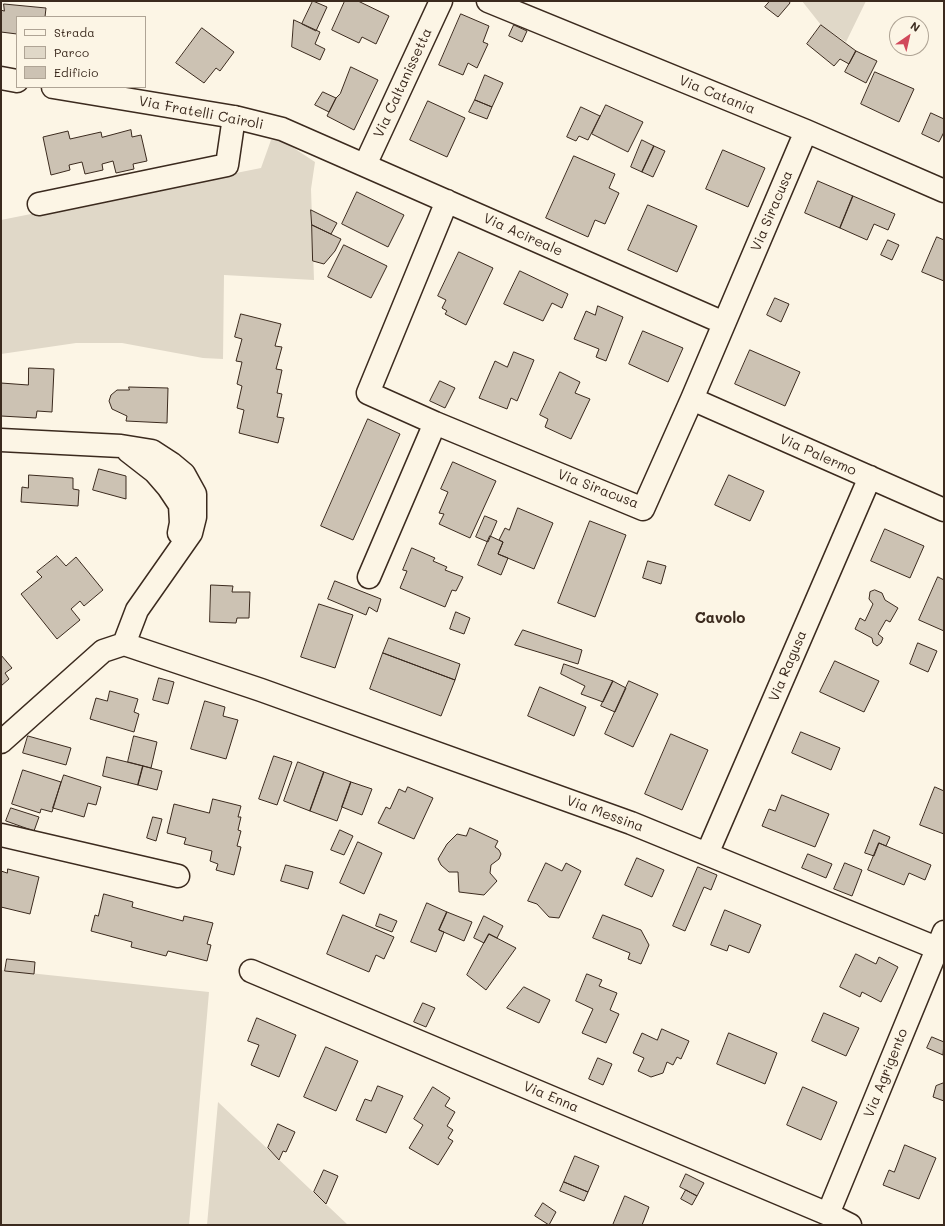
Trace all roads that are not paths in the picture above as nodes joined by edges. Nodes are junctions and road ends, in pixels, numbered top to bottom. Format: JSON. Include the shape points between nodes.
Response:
{"nodes":[{"id":1,"x":441,"y":1,"type":"edge"},
{"id":2,"x":488,"y":1,"type":"edge"},
{"id":3,"x":1,"y":78,"type":"edge"},
{"id":4,"x":16,"y":81,"type":"edge"},
{"id":5,"x":59,"y":88,"type":"edge"},
{"id":6,"x":234,"y":117,"type":"junction"},
{"id":7,"x":806,"y":132,"type":"junction"},
{"id":8,"x":322,"y":147,"type":"joint"},
{"id":9,"x":365,"y":165,"type":"junction"},
{"id":10,"x":944,"y":191,"type":"edge"},
{"id":11,"x":447,"y":201,"type":"junction"},
{"id":12,"x":39,"y":204,"type":"dead end"},
{"id":13,"x":724,"y":323,"type":"junction"},
{"id":14,"x":692,"y":399,"type":"junction"},
{"id":15,"x":435,"y":423,"type":"junction"},
{"id":16,"x":1,"y":440,"type":"edge"},
{"id":17,"x":870,"y":477,"type":"junction"},
{"id":18,"x":944,"y":510,"type":"edge"},
{"id":19,"x":369,"y":577,"type":"dead end"},
{"id":20,"x":124,"y":644,"type":"junction"},
{"id":21,"x":1,"y":742,"type":"edge"},
{"id":22,"x":1,"y":835,"type":"edge"},
{"id":23,"x":707,"y":854,"type":"junction"},
{"id":24,"x":178,"y":876,"type":"dead end"},
{"id":25,"x":942,"y":944,"type":"edge"},
{"id":26,"x":252,"y":971,"type":"dead end"},
{"id":27,"x":828,"y":1214,"type":"junction"},
{"id":28,"x":850,"y":1225,"type":"edge"}],
"edges":[{"from":1,"to":9,"type":"street","name":"Via Caltanissetta"},
{"from":2,"to":7,"type":"street","name":"Via Catania"},
{"from":3,"to":4,"type":"street"},
{"from":5,"to":6,"type":"street","name":"Via Fratelli Cairoli"},
{"from":6,"to":8,"type":"street","name":"Via Fratelli Cairoli","via":[[282,129]]},
{"from":6,"to":12,"type":"street","via":[[227,165]]},
{"from":7,"to":10,"type":"street","name":"Via Catania"},
{"from":7,"to":13,"type":"street","name":"Via Siracusa"},
{"from":8,"to":9,"type":"street","name":"Via Acireale"},
{"from":9,"to":11,"type":"street","name":"Via Acireale"},
{"from":11,"to":13,"type":"street","name":"Via Acireale"},
{"from":11,"to":15,"type":"street","name":"Via Siracusa","via":[[368,393]]},
{"from":13,"to":14,"type":"street","name":"Via Siracusa"},
{"from":14,"to":15,"type":"street","name":"Via Siracusa","via":[[643,509]]},
{"from":14,"to":17,"type":"street","name":"Via Palermo"},
{"from":15,"to":19,"type":"street"},
{"from":16,"to":20,"type":"street","via":[[121,446],[152,451],[184,474],[195,494],[195,517],[191,533],[137,610]]},
{"from":17,"to":18,"type":"street","name":"Via Palermo"},
{"from":17,"to":23,"type":"street","name":"Via Ragusa"},
{"from":20,"to":21,"type":"street","via":[[103,650]]},
{"from":20,"to":23,"type":"street","name":"Via Messina","via":[[261,690],[631,823]]},
{"from":22,"to":24,"type":"street"},
{"from":23,"to":25,"type":"street","name":"Via Messina"},
{"from":25,"to":27,"type":"street","name":"Via Agrigento"},
{"from":26,"to":27,"type":"street","name":"Via Enna"},
{"from":27,"to":28,"type":"street","name":"Via Enna"}]}
